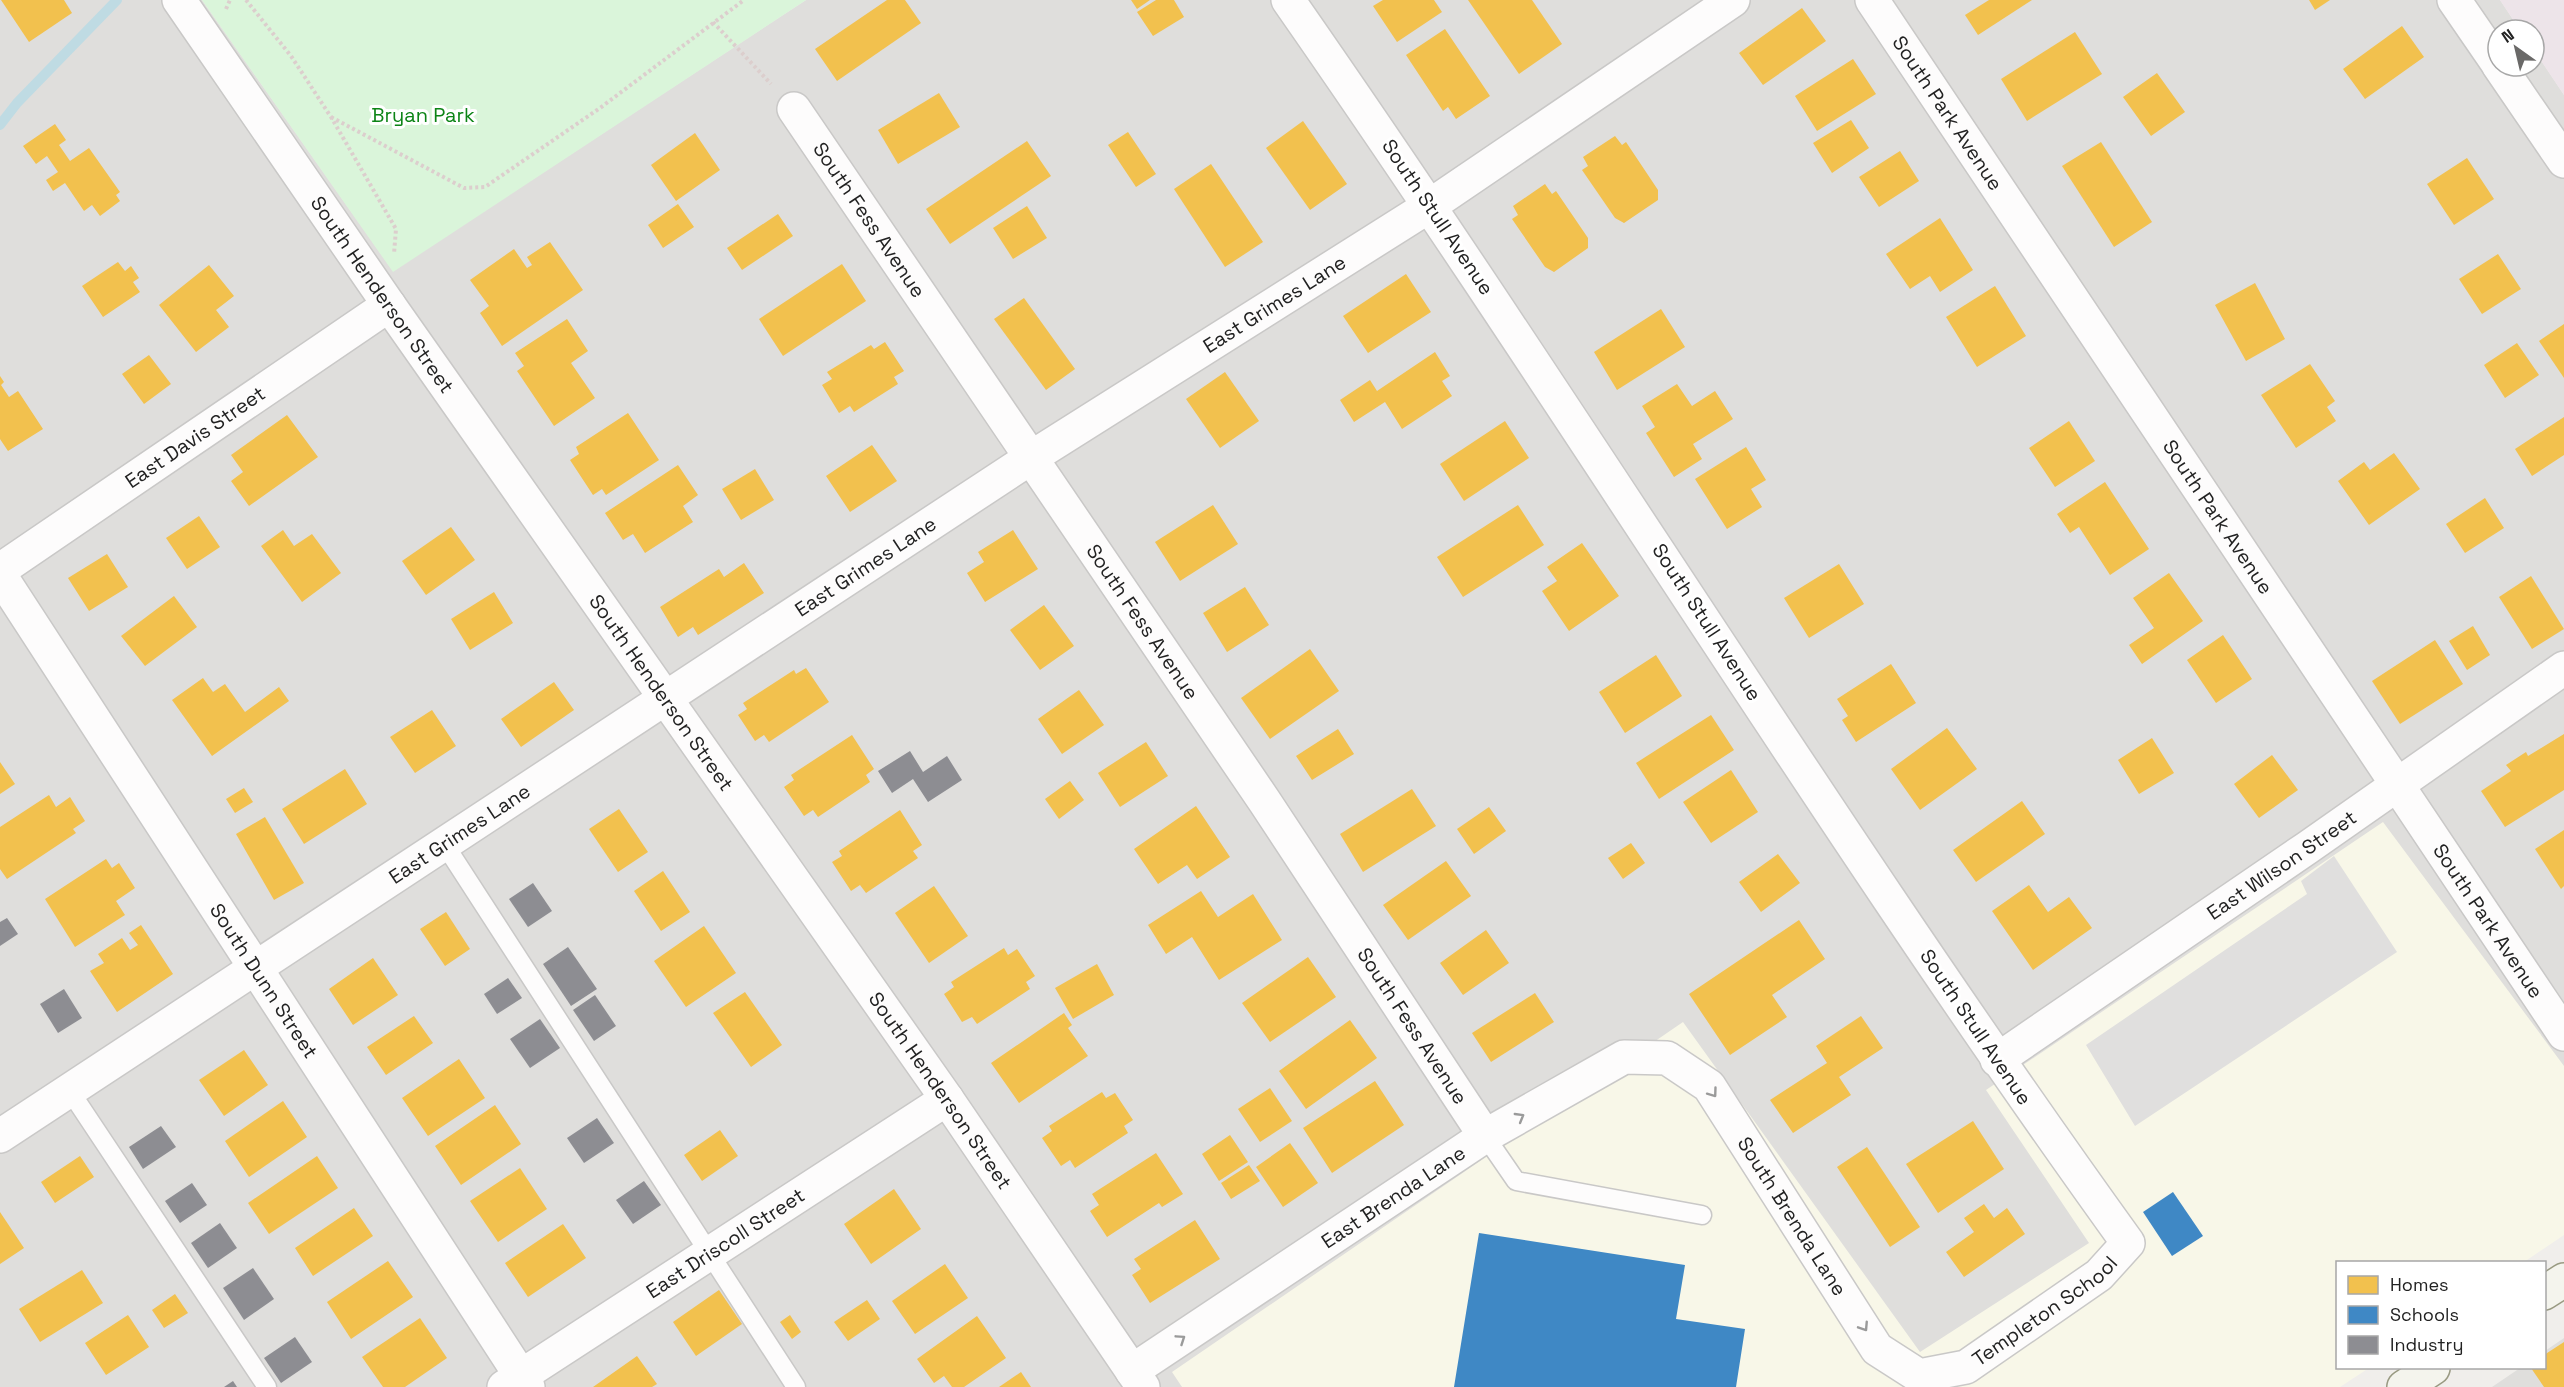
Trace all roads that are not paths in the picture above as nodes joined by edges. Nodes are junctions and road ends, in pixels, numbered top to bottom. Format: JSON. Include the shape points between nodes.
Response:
{"nodes":[{"id":1,"x":179,"y":0,"type":"edge"},
{"id":2,"x":1288,"y":0,"type":"edge"},
{"id":3,"x":1733,"y":0,"type":"edge"},
{"id":4,"x":1872,"y":0,"type":"edge"},
{"id":5,"x":2454,"y":0,"type":"edge"},
{"id":6,"x":2486,"y":46,"type":"edge"},
{"id":7,"x":2508,"y":78,"type":"edge"},
{"id":8,"x":794,"y":109,"type":"road end"},
{"id":9,"x":2564,"y":160,"type":"edge"},
{"id":10,"x":1431,"y":205,"type":"junction"},
{"id":11,"x":389,"y":305,"type":"junction"},
{"id":12,"x":1032,"y":457,"type":"junction"},
{"id":13,"x":0,"y":570,"type":"edge"},
{"id":14,"x":0,"y":575,"type":"edge"},
{"id":15,"x":2564,"y":668,"type":"edge"},
{"id":16,"x":665,"y":699,"type":"junction"},
{"id":17,"x":2396,"y":786,"type":"junction"},
{"id":18,"x":445,"y":845,"type":"junction"},
{"id":19,"x":255,"y":968,"type":"junction"},
{"id":20,"x":2564,"y":1034,"type":"edge"},
{"id":21,"x":1667,"y":1058,"type":"joint"},
{"id":22,"x":1997,"y":1060,"type":"junction"},
{"id":23,"x":70,"y":1091,"type":"junction"},
{"id":24,"x":947,"y":1099,"type":"junction"},
{"id":25,"x":0,"y":1136,"type":"edge"},
{"id":26,"x":1485,"y":1136,"type":"junction"},
{"id":27,"x":1702,"y":1215,"type":"dead end"},
{"id":28,"x":2128,"y":1243,"type":"joint"},
{"id":29,"x":710,"y":1254,"type":"junction"},
{"id":30,"x":2564,"y":1280,"type":"edge"},
{"id":31,"x":2546,"y":1292,"type":"edge"},
{"id":32,"x":2431,"y":1369,"type":"edge"},
{"id":33,"x":1919,"y":1376,"type":"joint"},
{"id":34,"x":1138,"y":1379,"type":"edge"},
{"id":35,"x":518,"y":1383,"type":"edge"},
{"id":36,"x":267,"y":1387,"type":"edge"},
{"id":37,"x":796,"y":1387,"type":"edge"},
{"id":38,"x":2404,"y":1387,"type":"edge"}],
"edges":[{"from":1,"to":11,"type":"street","name":"South Henderson Street"},
{"from":2,"to":10,"type":"street","name":"South Stull Avenue"},
{"from":3,"to":10,"type":"street","name":"East Grimes Lane"},
{"from":4,"to":17,"type":"street","name":"South Park Avenue"},
{"from":5,"to":6,"type":"street"},
{"from":7,"to":9,"type":"street"},
{"from":8,"to":12,"type":"street","name":"South Fess Avenue"},
{"from":10,"to":12,"type":"street","name":"East Grimes Lane"},
{"from":10,"to":22,"type":"street","name":"South Stull Avenue"},
{"from":11,"to":13,"type":"street","name":"East Davis Street"},
{"from":11,"to":16,"type":"street","name":"South Henderson Street"},
{"from":12,"to":16,"type":"street","name":"East Grimes Lane"},
{"from":12,"to":26,"type":"street","name":"South Fess Avenue"},
{"from":14,"to":19,"type":"street","name":"South Dunn Street"},
{"from":15,"to":17,"type":"street","name":"East Wilson Street"},
{"from":16,"to":18,"type":"street","name":"East Grimes Lane"},
{"from":16,"to":24,"type":"street","name":"South Henderson Street"},
{"from":17,"to":20,"type":"street","name":"South Park Avenue"},
{"from":17,"to":22,"type":"street","name":"East Wilson Street"},
{"from":18,"to":19,"type":"street","name":"East Grimes Lane"},
{"from":18,"to":29,"type":"lane"},
{"from":19,"to":23,"type":"street","name":"East Grimes Lane"},
{"from":19,"to":35,"type":"street","name":"South Dunn Street"},
{"from":26,"to":21,"type":"street","name":"East Brenda Lane","one_way":true,"via":[[1624,1057]]},
{"from":21,"to":33,"type":"street","name":"South Brenda Lane","one_way":true,"via":[[1709,1086],[1877,1349]]},
{"from":22,"to":28,"type":"street","name":"South Stull Avenue"},
{"from":23,"to":25,"type":"street","name":"East Grimes Lane"},
{"from":23,"to":36,"type":"lane"},
{"from":24,"to":29,"type":"street","name":"East Driscoll Street"},
{"from":24,"to":34,"type":"street","name":"South Henderson Street"},
{"from":26,"to":27,"type":"lane","via":[[1516,1181]]},
{"from":34,"to":26,"type":"street","name":"East Brenda Lane","one_way":true},
{"from":28,"to":33,"type":"street","name":"Templeton School","via":[[2100,1275],[1966,1367]]},
{"from":29,"to":35,"type":"street","name":"East Driscoll Street"},
{"from":29,"to":37,"type":"lane"},
{"from":30,"to":31,"type":"main road"},
{"from":32,"to":38,"type":"main road"}]}
